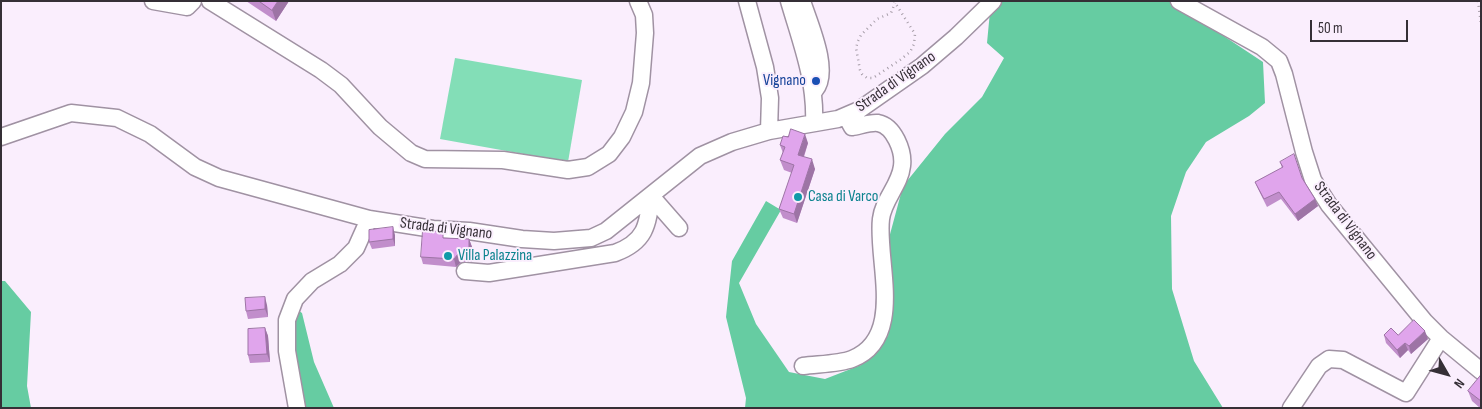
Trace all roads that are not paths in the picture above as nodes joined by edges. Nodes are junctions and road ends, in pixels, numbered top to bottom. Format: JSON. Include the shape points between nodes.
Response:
{"nodes":[{"id":1,"x":153,"y":1,"type":"edge"},
{"id":2,"x":193,"y":1,"type":"edge"},
{"id":3,"x":210,"y":1,"type":"edge"},
{"id":4,"x":638,"y":1,"type":"edge"},
{"id":5,"x":747,"y":1,"type":"edge"},
{"id":6,"x":789,"y":1,"type":"edge"},
{"id":7,"x":802,"y":1,"type":"edge"},
{"id":8,"x":993,"y":1,"type":"edge"},
{"id":9,"x":1179,"y":1,"type":"edge"},
{"id":10,"x":813,"y":91,"type":"junction"},
{"id":11,"x":846,"y":116,"type":"junction"},
{"id":12,"x":814,"y":123,"type":"junction"},
{"id":13,"x":769,"y":131,"type":"junction"},
{"id":14,"x":1,"y":137,"type":"edge"},
{"id":15,"x":651,"y":196,"type":"junction"},
{"id":16,"x":369,"y":219,"type":"junction"},
{"id":17,"x":680,"y":228,"type":"dead end"},
{"id":18,"x":465,"y":271,"type":"dead end"},
{"id":19,"x":1441,"y":338,"type":"junction"},
{"id":20,"x":803,"y":366,"type":"dead end"},
{"id":21,"x":1481,"y":370,"type":"edge"},
{"id":22,"x":1404,"y":400,"type":"edge"},
{"id":23,"x":297,"y":408,"type":"edge"},
{"id":24,"x":1290,"y":408,"type":"edge"}],
"edges":[{"from":1,"to":2,"type":"street","via":[[187,7]]},
{"from":3,"to":4,"type":"street","via":[[322,70],[411,153],[425,158],[503,160],[568,170],[588,167],[609,154],[634,112],[641,83],[645,33],[644,15]]},
{"from":5,"to":13,"type":"street","via":[[765,67],[770,98]]},
{"from":6,"to":10,"type":"street"},
{"from":7,"to":10,"type":"street","via":[[821,68],[820,82]]},
{"from":8,"to":11,"type":"street","name":"Strada di Vignano","via":[[922,66],[878,98]]},
{"from":9,"to":19,"type":"street","name":"Strada di Vignano","via":[[1262,47],[1278,61],[1313,180],[1349,230]]},
{"from":10,"to":12,"type":"street"},
{"from":11,"to":12,"type":"street","name":"Strada di Vignano"},
{"from":11,"to":20,"type":"street","via":[[852,127],[878,123],[888,128],[899,142],[902,166],[881,220],[886,295],[882,323],[875,340],[858,356]]},
{"from":12,"to":13,"type":"street","name":"Strada di Vignano"},
{"from":13,"to":15,"type":"street","name":"Strada di Vignano","via":[[700,156]]},
{"from":14,"to":16,"type":"street","name":"Strada di Vignano","via":[[72,113],[117,118],[150,134],[195,167],[219,178]]},
{"from":15,"to":16,"type":"street","name":"Strada di Vignano","via":[[606,231],[575,241],[433,229]]},
{"from":15,"to":17,"type":"street"},
{"from":15,"to":18,"type":"street","via":[[644,232],[638,240],[614,253],[489,273]]},
{"from":16,"to":23,"type":"street","via":[[356,248],[340,264],[312,281],[295,299],[287,320],[287,351]]},
{"from":19,"to":21,"type":"street","name":"Strada di Vignano"},
{"from":19,"to":22,"type":"street"},
{"from":22,"to":24,"type":"street","via":[[1342,360],[1329,359],[1320,366]]}]}
